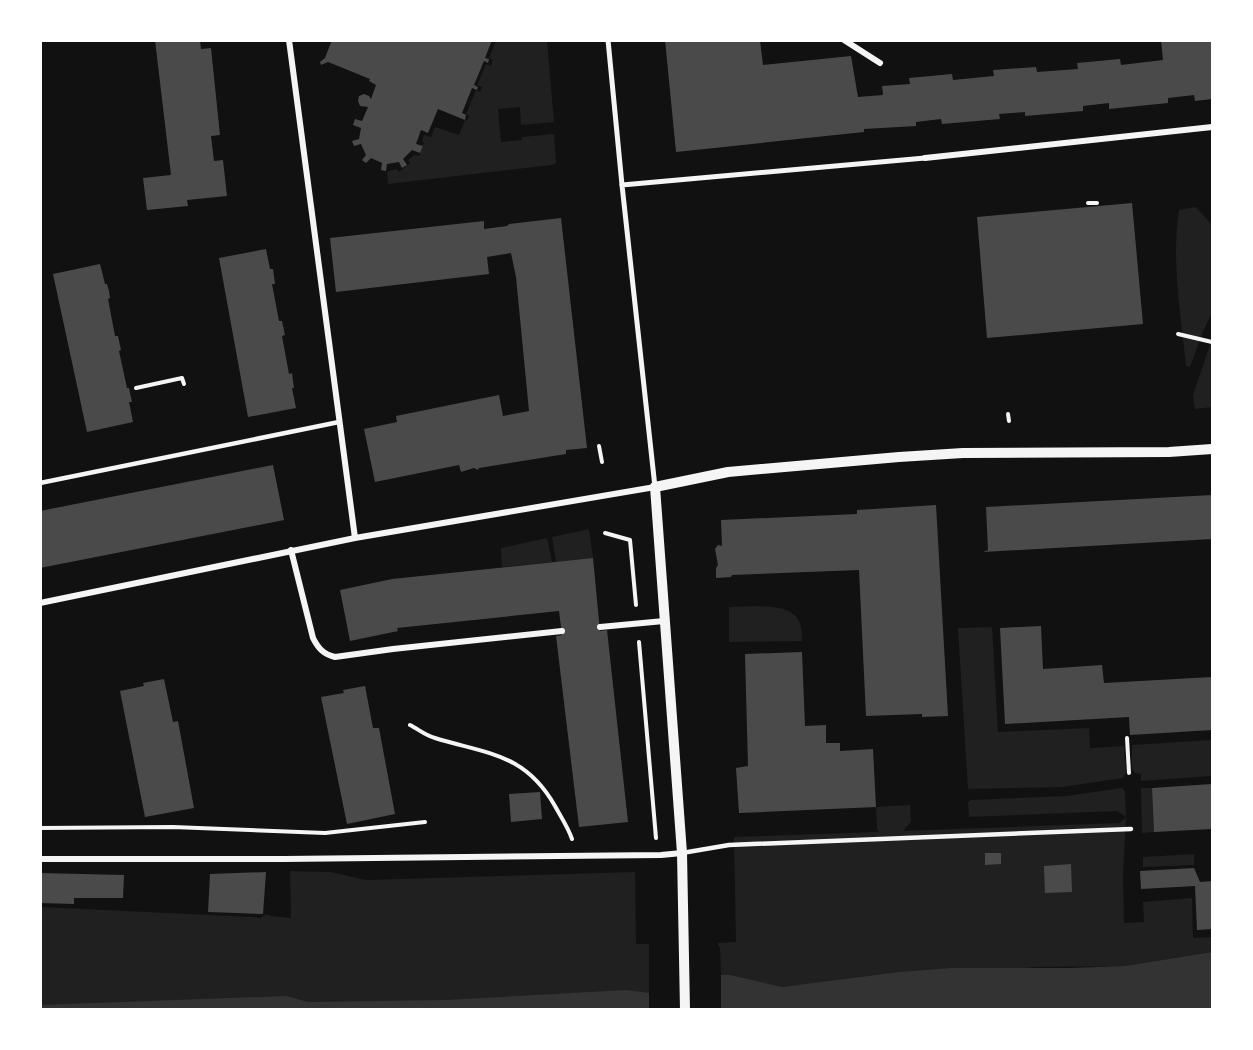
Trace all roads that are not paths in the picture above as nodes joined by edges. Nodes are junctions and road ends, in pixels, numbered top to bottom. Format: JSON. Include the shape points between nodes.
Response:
{"nodes":[{"id":1,"x":289,"y":40,"type":"edge"},
{"id":2,"x":608,"y":40,"type":"edge"},
{"id":3,"x":844,"y":40,"type":"edge"},
{"id":4,"x":880,"y":63,"type":"dead end"},
{"id":5,"x":1212,"y":127,"type":"edge"},
{"id":6,"x":925,"y":158,"type":"joint"},
{"id":7,"x":622,"y":185,"type":"junction"},
{"id":8,"x":339,"y":422,"type":"junction"},
{"id":9,"x":1212,"y":449,"type":"edge"},
{"id":10,"x":40,"y":483,"type":"edge"},
{"id":11,"x":655,"y":487,"type":"junction"},
{"id":12,"x":355,"y":538,"type":"junction"},
{"id":13,"x":291,"y":550,"type":"junction"},
{"id":14,"x":40,"y":603,"type":"edge"},
{"id":15,"x":664,"y":621,"type":"junction"},
{"id":16,"x":600,"y":627,"type":"dead end"},
{"id":17,"x":562,"y":631,"type":"dead end"},
{"id":18,"x":1131,"y":829,"type":"dead end"},
{"id":19,"x":682,"y":853,"type":"junction"},
{"id":20,"x":40,"y":860,"type":"edge"},
{"id":21,"x":685,"y":1010,"type":"edge"}],
"edges":[{"from":1,"to":8,"type":"street"},
{"from":2,"to":7,"type":"street"},
{"from":3,"to":4,"type":"street"},
{"from":5,"to":6,"type":"street"},
{"from":6,"to":7,"type":"street"},
{"from":7,"to":11,"type":"street"},
{"from":8,"to":10,"type":"lane"},
{"from":8,"to":12,"type":"street"},
{"from":9,"to":11,"type":"street","via":[[899,457],[728,472]]},
{"from":11,"to":12,"type":"street"},
{"from":11,"to":15,"type":"street"},
{"from":12,"to":13,"type":"street"},
{"from":13,"to":14,"type":"street"},
{"from":13,"to":17,"type":"street","via":[[317,647],[329,656]]},
{"from":15,"to":16,"type":"street"},
{"from":15,"to":19,"type":"street"},
{"from":18,"to":19,"type":"lane","via":[[729,845]]},
{"from":19,"to":20,"type":"street"},
{"from":19,"to":21,"type":"street"}]}
